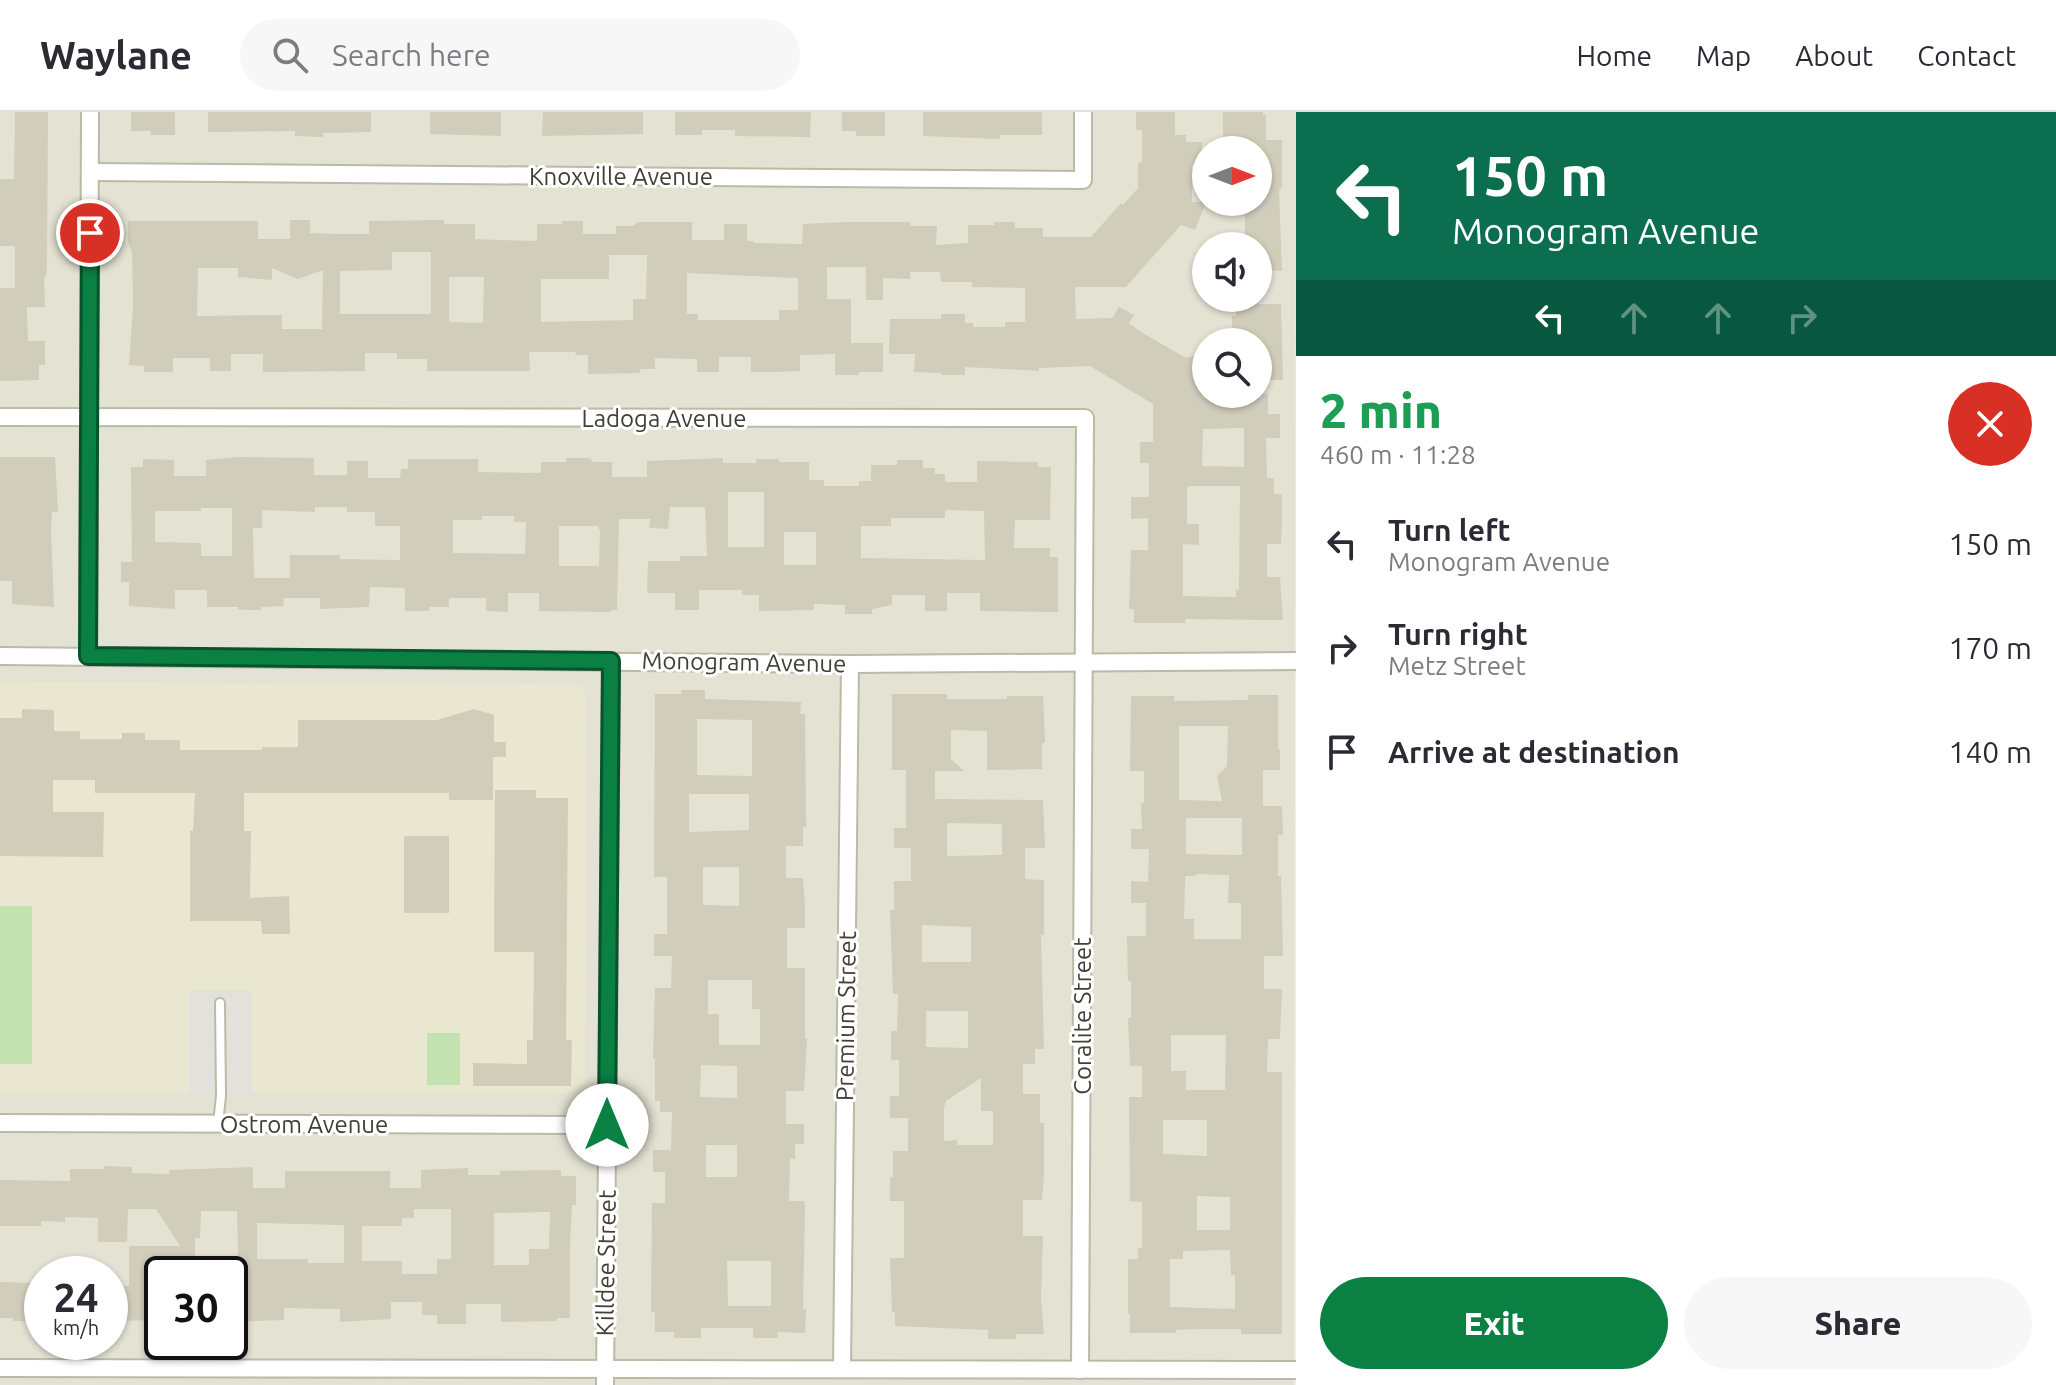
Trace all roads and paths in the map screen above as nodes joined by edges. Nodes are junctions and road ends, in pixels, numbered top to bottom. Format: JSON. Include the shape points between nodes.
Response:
{"nodes":[{"id":1,"x":90,"y":112,"type":"edge"},
{"id":2,"x":1083,"y":112,"type":"edge"},
{"id":3,"x":90,"y":172,"type":"junction"},
{"id":4,"x":0,"y":417,"type":"edge"},
{"id":5,"x":89,"y":418,"type":"junction"},
{"id":6,"x":0,"y":656,"type":"edge"},
{"id":7,"x":88,"y":656,"type":"junction"},
{"id":8,"x":611,"y":661,"type":"junction"},
{"id":9,"x":1083,"y":661,"type":"junction"},
{"id":10,"x":1296,"y":661,"type":"edge"},
{"id":11,"x":850,"y":664,"type":"junction"},
{"id":12,"x":220,"y":1003,"type":"dead end"},
{"id":13,"x":0,"y":1123,"type":"edge"},
{"id":14,"x":218,"y":1124,"type":"junction"},
{"id":15,"x":607,"y":1125,"type":"junction"},
{"id":16,"x":0,"y":1368,"type":"edge"},
{"id":17,"x":842,"y":1368,"type":"junction"},
{"id":18,"x":1080,"y":1370,"type":"junction"},
{"id":19,"x":1296,"y":1370,"type":"edge"},
{"id":20,"x":605,"y":1377,"type":"edge"}],
"edges":[{"from":1,"to":3,"type":"street"},
{"from":2,"to":3,"type":"street","name":"Knoxville Avenue","via":[[1083,180]]},
{"from":3,"to":5,"type":"street"},
{"from":4,"to":5,"type":"street","name":"Ladoga Avenue"},
{"from":5,"to":7,"type":"street"},
{"from":5,"to":9,"type":"street","name":"Ladoga Avenue","via":[[1085,418]]},
{"from":6,"to":7,"type":"street","name":"Monogram Avenue"},
{"from":7,"to":8,"type":"street","name":"Monogram Avenue"},
{"from":8,"to":11,"type":"street","name":"Monogram Avenue"},
{"from":8,"to":15,"type":"street","name":"Killdee Street"},
{"from":9,"to":10,"type":"street","name":"Monogram Avenue"},
{"from":9,"to":11,"type":"street","name":"Monogram Avenue"},
{"from":9,"to":18,"type":"street","name":"Coralite Street"},
{"from":11,"to":17,"type":"street","name":"Premium Street"},
{"from":12,"to":14,"type":"lane"},
{"from":13,"to":14,"type":"street","name":"Ostrom Avenue"},
{"from":14,"to":15,"type":"street","name":"Ostrom Avenue"},
{"from":15,"to":20,"type":"street","name":"Killdee Street"},
{"from":16,"to":20,"type":"street"},
{"from":17,"to":18,"type":"street"},
{"from":17,"to":20,"type":"street"},
{"from":18,"to":19,"type":"street"}]}
